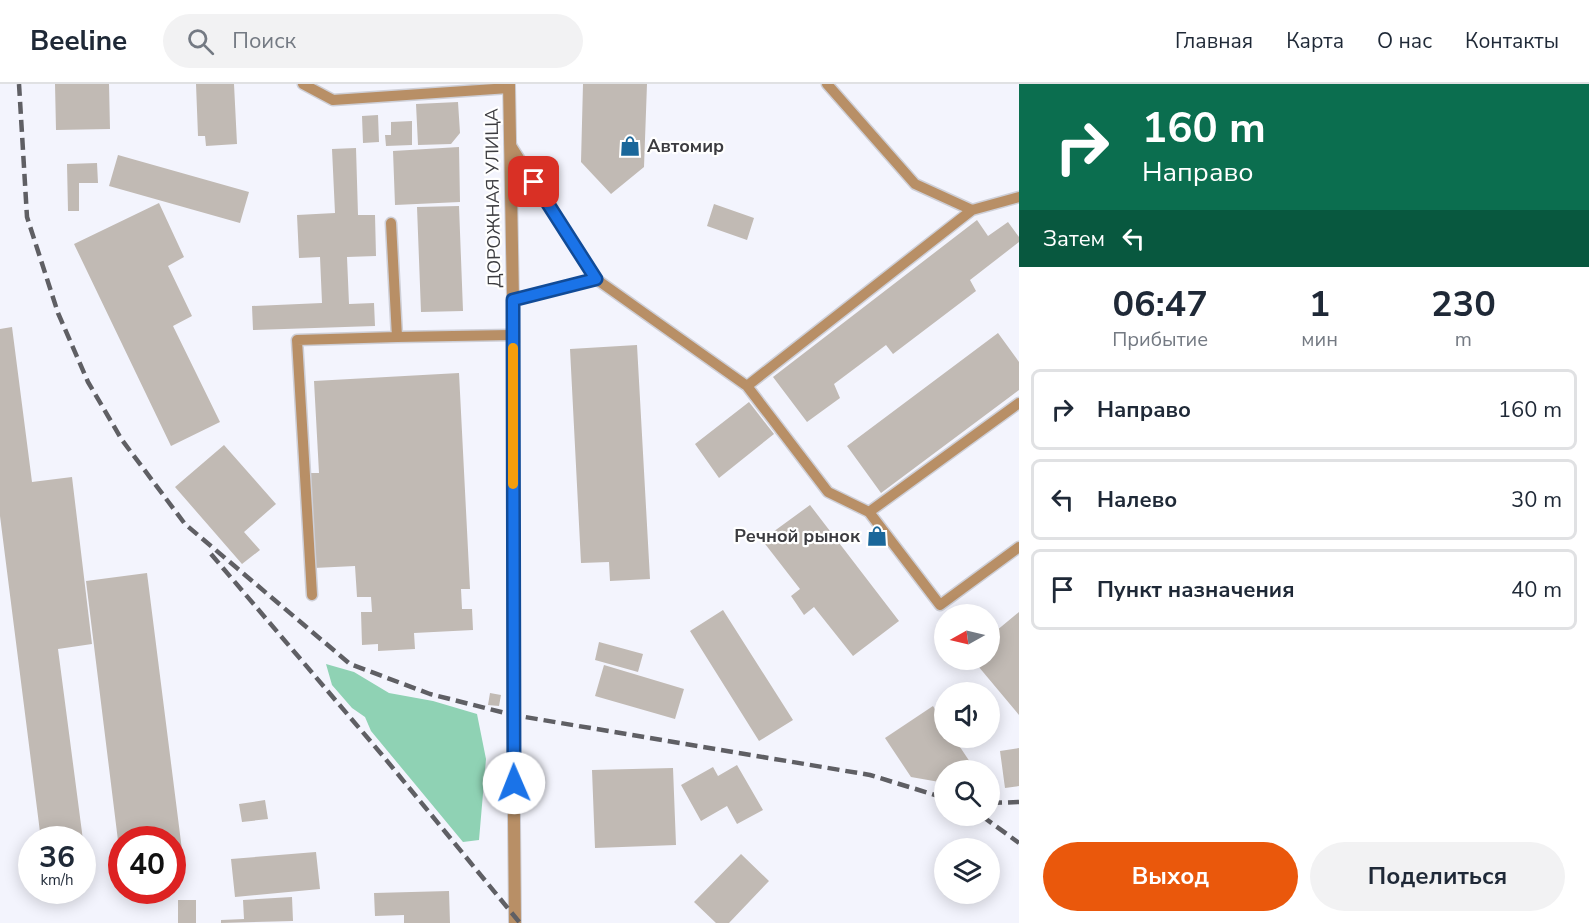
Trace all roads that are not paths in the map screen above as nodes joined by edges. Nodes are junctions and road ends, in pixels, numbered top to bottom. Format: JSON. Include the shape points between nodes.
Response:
{"nodes":[{"id":1,"x":303,"y":84,"type":"edge"},
{"id":2,"x":827,"y":84,"type":"edge"},
{"id":3,"x":509,"y":86,"type":"edge"},
{"id":4,"x":510,"y":144,"type":"junction"},
{"id":5,"x":1019,"y":197,"type":"edge"},
{"id":6,"x":972,"y":210,"type":"junction"},
{"id":7,"x":391,"y":223,"type":"dead end"},
{"id":8,"x":596,"y":279,"type":"junction"},
{"id":9,"x":513,"y":300,"type":"junction"},
{"id":10,"x":513,"y":334,"type":"junction"},
{"id":11,"x":397,"y":337,"type":"junction"},
{"id":12,"x":747,"y":386,"type":"junction"},
{"id":13,"x":1019,"y":403,"type":"edge"},
{"id":14,"x":869,"y":512,"type":"junction"},
{"id":15,"x":1019,"y":547,"type":"edge"},
{"id":16,"x":312,"y":595,"type":"dead end"},
{"id":17,"x":515,"y":923,"type":"edge"}],
"edges":[{"from":1,"to":3,"type":"lane","via":[[333,100]]},
{"from":2,"to":6,"type":"lane","via":[[915,184]]},
{"from":3,"to":4,"type":"street","name":"ДОРОЖНАЯ УЛИЦА"},
{"from":4,"to":8,"type":"lane"},
{"from":4,"to":9,"type":"street","name":"ДОРОЖНАЯ УЛИЦА"},
{"from":5,"to":6,"type":"lane"},
{"from":6,"to":12,"type":"lane"},
{"from":7,"to":11,"type":"lane"},
{"from":8,"to":9,"type":"lane"},
{"from":8,"to":12,"type":"lane"},
{"from":9,"to":10,"type":"street","name":"ДОРОЖНАЯ УЛИЦА"},
{"from":10,"to":11,"type":"lane"},
{"from":10,"to":17,"type":"street","name":"ДОРОЖНАЯ УЛИЦА"},
{"from":11,"to":16,"type":"lane","via":[[297,340]]},
{"from":12,"to":14,"type":"lane","via":[[828,492]]},
{"from":13,"to":14,"type":"lane"},
{"from":14,"to":15,"type":"lane","via":[[940,605]]}]}
